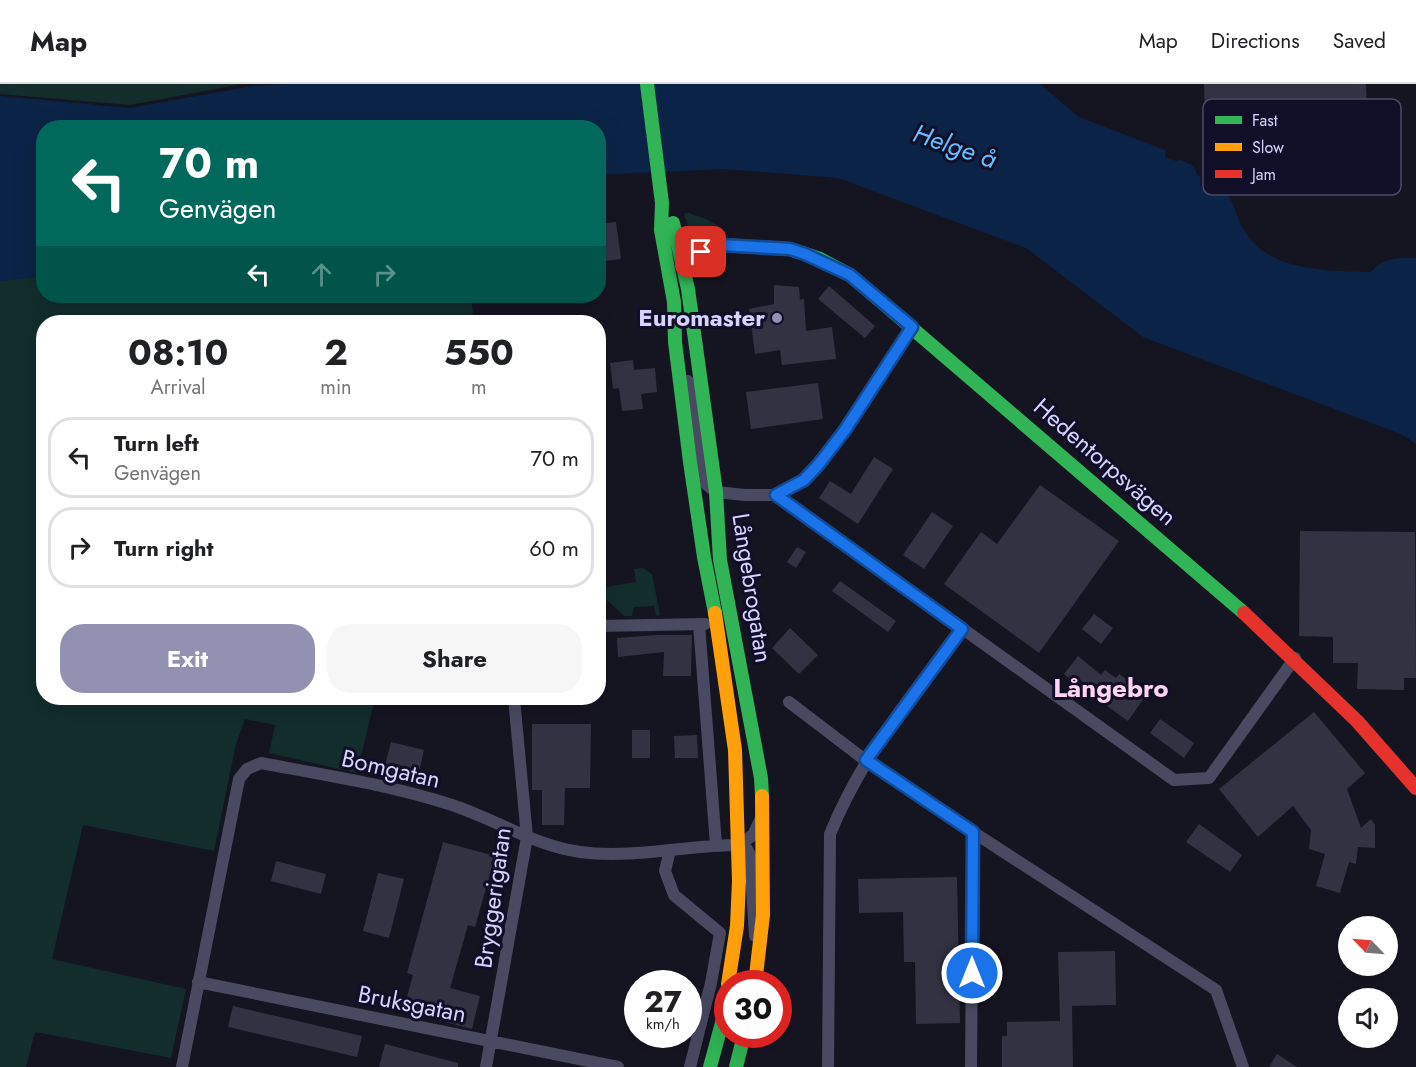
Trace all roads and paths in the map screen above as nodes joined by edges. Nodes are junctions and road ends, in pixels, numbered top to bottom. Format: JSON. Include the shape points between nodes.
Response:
{"nodes":[{"id":1,"x":646,"y":84,"type":"edge"},
{"id":2,"x":661,"y":198,"type":"junction"},
{"id":3,"x":676,"y":233,"type":"junction"},
{"id":4,"x":721,"y":245,"type":"junction"},
{"id":5,"x":683,"y":266,"type":"junction"},
{"id":6,"x":670,"y":280,"type":"junction"},
{"id":7,"x":674,"y":302,"type":"junction"},
{"id":8,"x":912,"y":327,"type":"junction"},
{"id":9,"x":716,"y":492,"type":"junction"},
{"id":10,"x":776,"y":495,"type":"junction"},
{"id":11,"x":718,"y":623,"type":"junction"},
{"id":12,"x":699,"y":624,"type":"junction"},
{"id":13,"x":606,"y":626,"type":"edge"},
{"id":14,"x":962,"y":629,"type":"junction"},
{"id":15,"x":1295,"y":658,"type":"junction"},
{"id":16,"x":789,"y":702,"type":"dead end"},
{"id":17,"x":515,"y":705,"type":"edge"},
{"id":18,"x":866,"y":760,"type":"junction"},
{"id":19,"x":1416,"y":788,"type":"edge"},
{"id":20,"x":763,"y":813,"type":"junction"},
{"id":21,"x":973,"y":832,"type":"junction"},
{"id":22,"x":527,"y":837,"type":"junction"},
{"id":23,"x":716,"y":845,"type":"junction"},
{"id":24,"x":739,"y":845,"type":"junction"},
{"id":25,"x":670,"y":850,"type":"junction"},
{"id":26,"x":759,"y":958,"type":"junction"},
{"id":27,"x":730,"y":970,"type":"edge"},
{"id":28,"x":757,"y":970,"type":"edge"},
{"id":29,"x":198,"y":982,"type":"junction"},
{"id":30,"x":491,"y":1042,"type":"junction"},
{"id":31,"x":716,"y":1048,"type":"edge"},
{"id":32,"x":717,"y":1048,"type":"edge"},
{"id":33,"x":740,"y":1048,"type":"edge"},
{"id":34,"x":182,"y":1067,"type":"edge"},
{"id":35,"x":486,"y":1067,"type":"edge"},
{"id":36,"x":618,"y":1067,"type":"edge"},
{"id":37,"x":690,"y":1067,"type":"edge"},
{"id":38,"x":710,"y":1067,"type":"edge"},
{"id":39,"x":715,"y":1067,"type":"edge"},
{"id":40,"x":735,"y":1067,"type":"edge"},
{"id":41,"x":828,"y":1067,"type":"edge"},
{"id":42,"x":971,"y":1067,"type":"edge"},
{"id":43,"x":1243,"y":1067,"type":"edge"}],
"edges":[{"from":1,"to":2,"type":"main road","name":"Långebrogatan"},
{"from":2,"to":3,"type":"main road","name":"Långebrogatan"},
{"from":2,"to":6,"type":"main road","name":"Långebrogatan","via":[[661,230]]},
{"from":3,"to":4,"type":"main road","name":"Hedentorpsvägen"},
{"from":3,"to":5,"type":"main road","name":"Långebrogatan"},
{"from":4,"to":5,"type":"main road","name":"Hedentorpsvägen","via":[[698,254]]},
{"from":4,"to":8,"type":"main road","name":"Hedentorpsvägen","via":[[790,249],[820,260],[850,275]]},
{"from":5,"to":6,"type":"main road","name":"Hedentorpsvägen"},
{"from":5,"to":9,"type":"main road","name":"Långebrogatan"},
{"from":6,"to":7,"type":"main road","name":"Långebrogatan"},
{"from":7,"to":9,"type":"street","via":[[703,475],[706,484]]},
{"from":7,"to":11,"type":"main road","name":"Långebrogatan","via":[[690,462]]},
{"from":8,"to":10,"type":"street","via":[[819,464],[804,480]]},
{"from":8,"to":15,"type":"main road","name":"Hedentorpsvägen"},
{"from":9,"to":10,"type":"street"},
{"from":9,"to":20,"type":"main road","name":"Långebrogatan","via":[[720,560],[756,740]]},
{"from":10,"to":14,"type":"street"},
{"from":11,"to":12,"type":"street","name":"Långebrogatan"},
{"from":11,"to":24,"type":"main road","name":"Långebrogatan","via":[[735,750]]},
{"from":12,"to":13,"type":"street","name":"Långebrogatan"},
{"from":12,"to":23,"type":"street"},
{"from":14,"to":15,"type":"street","via":[[1174,780],[1209,778]]},
{"from":14,"to":18,"type":"street"},
{"from":15,"to":19,"type":"main road","name":"Hedentorpsvägen","via":[[1379,742]]},
{"from":16,"to":18,"type":"street"},
{"from":17,"to":22,"type":"street","name":"Bryggerigatan"},
{"from":18,"to":21,"type":"street"},
{"from":18,"to":41,"type":"street","via":[[830,834]]},
{"from":20,"to":24,"type":"street","via":[[753,835]]},
{"from":20,"to":26,"type":"main road","name":"Långebrogatan"},
{"from":21,"to":42,"type":"street"},
{"from":21,"to":43,"type":"street","via":[[1216,990]]},
{"from":22,"to":25,"type":"street","name":"Bomgatan","via":[[579,852]]},
{"from":22,"to":29,"type":"street","name":"Bomgatan","via":[[415,794],[261,763],[247,769],[239,779],[235,795]]},
{"from":22,"to":30,"type":"street","name":"Bryggerigatan"},
{"from":23,"to":24,"type":"street","name":"Bomgatan"},
{"from":23,"to":25,"type":"street","name":"Bomgatan"},
{"from":24,"to":26,"type":"street","via":[[750,855]]},
{"from":24,"to":27,"type":"main road","name":"Långebrogatan","via":[[737,926]]},
{"from":25,"to":37,"type":"street","via":[[665,871],[674,895],[720,933]]},
{"from":26,"to":28,"type":"main road","name":"Långebrogatan"},
{"from":29,"to":30,"type":"street","name":"Bruksgatan"},
{"from":29,"to":34,"type":"street","name":"Bomgatan"},
{"from":30,"to":35,"type":"street","name":"Bryggerigatan"},
{"from":30,"to":36,"type":"street","name":"Bruksgatan"},
{"from":31,"to":38,"type":"main road"},
{"from":32,"to":39,"type":"street"},
{"from":33,"to":40,"type":"main road"}]}
